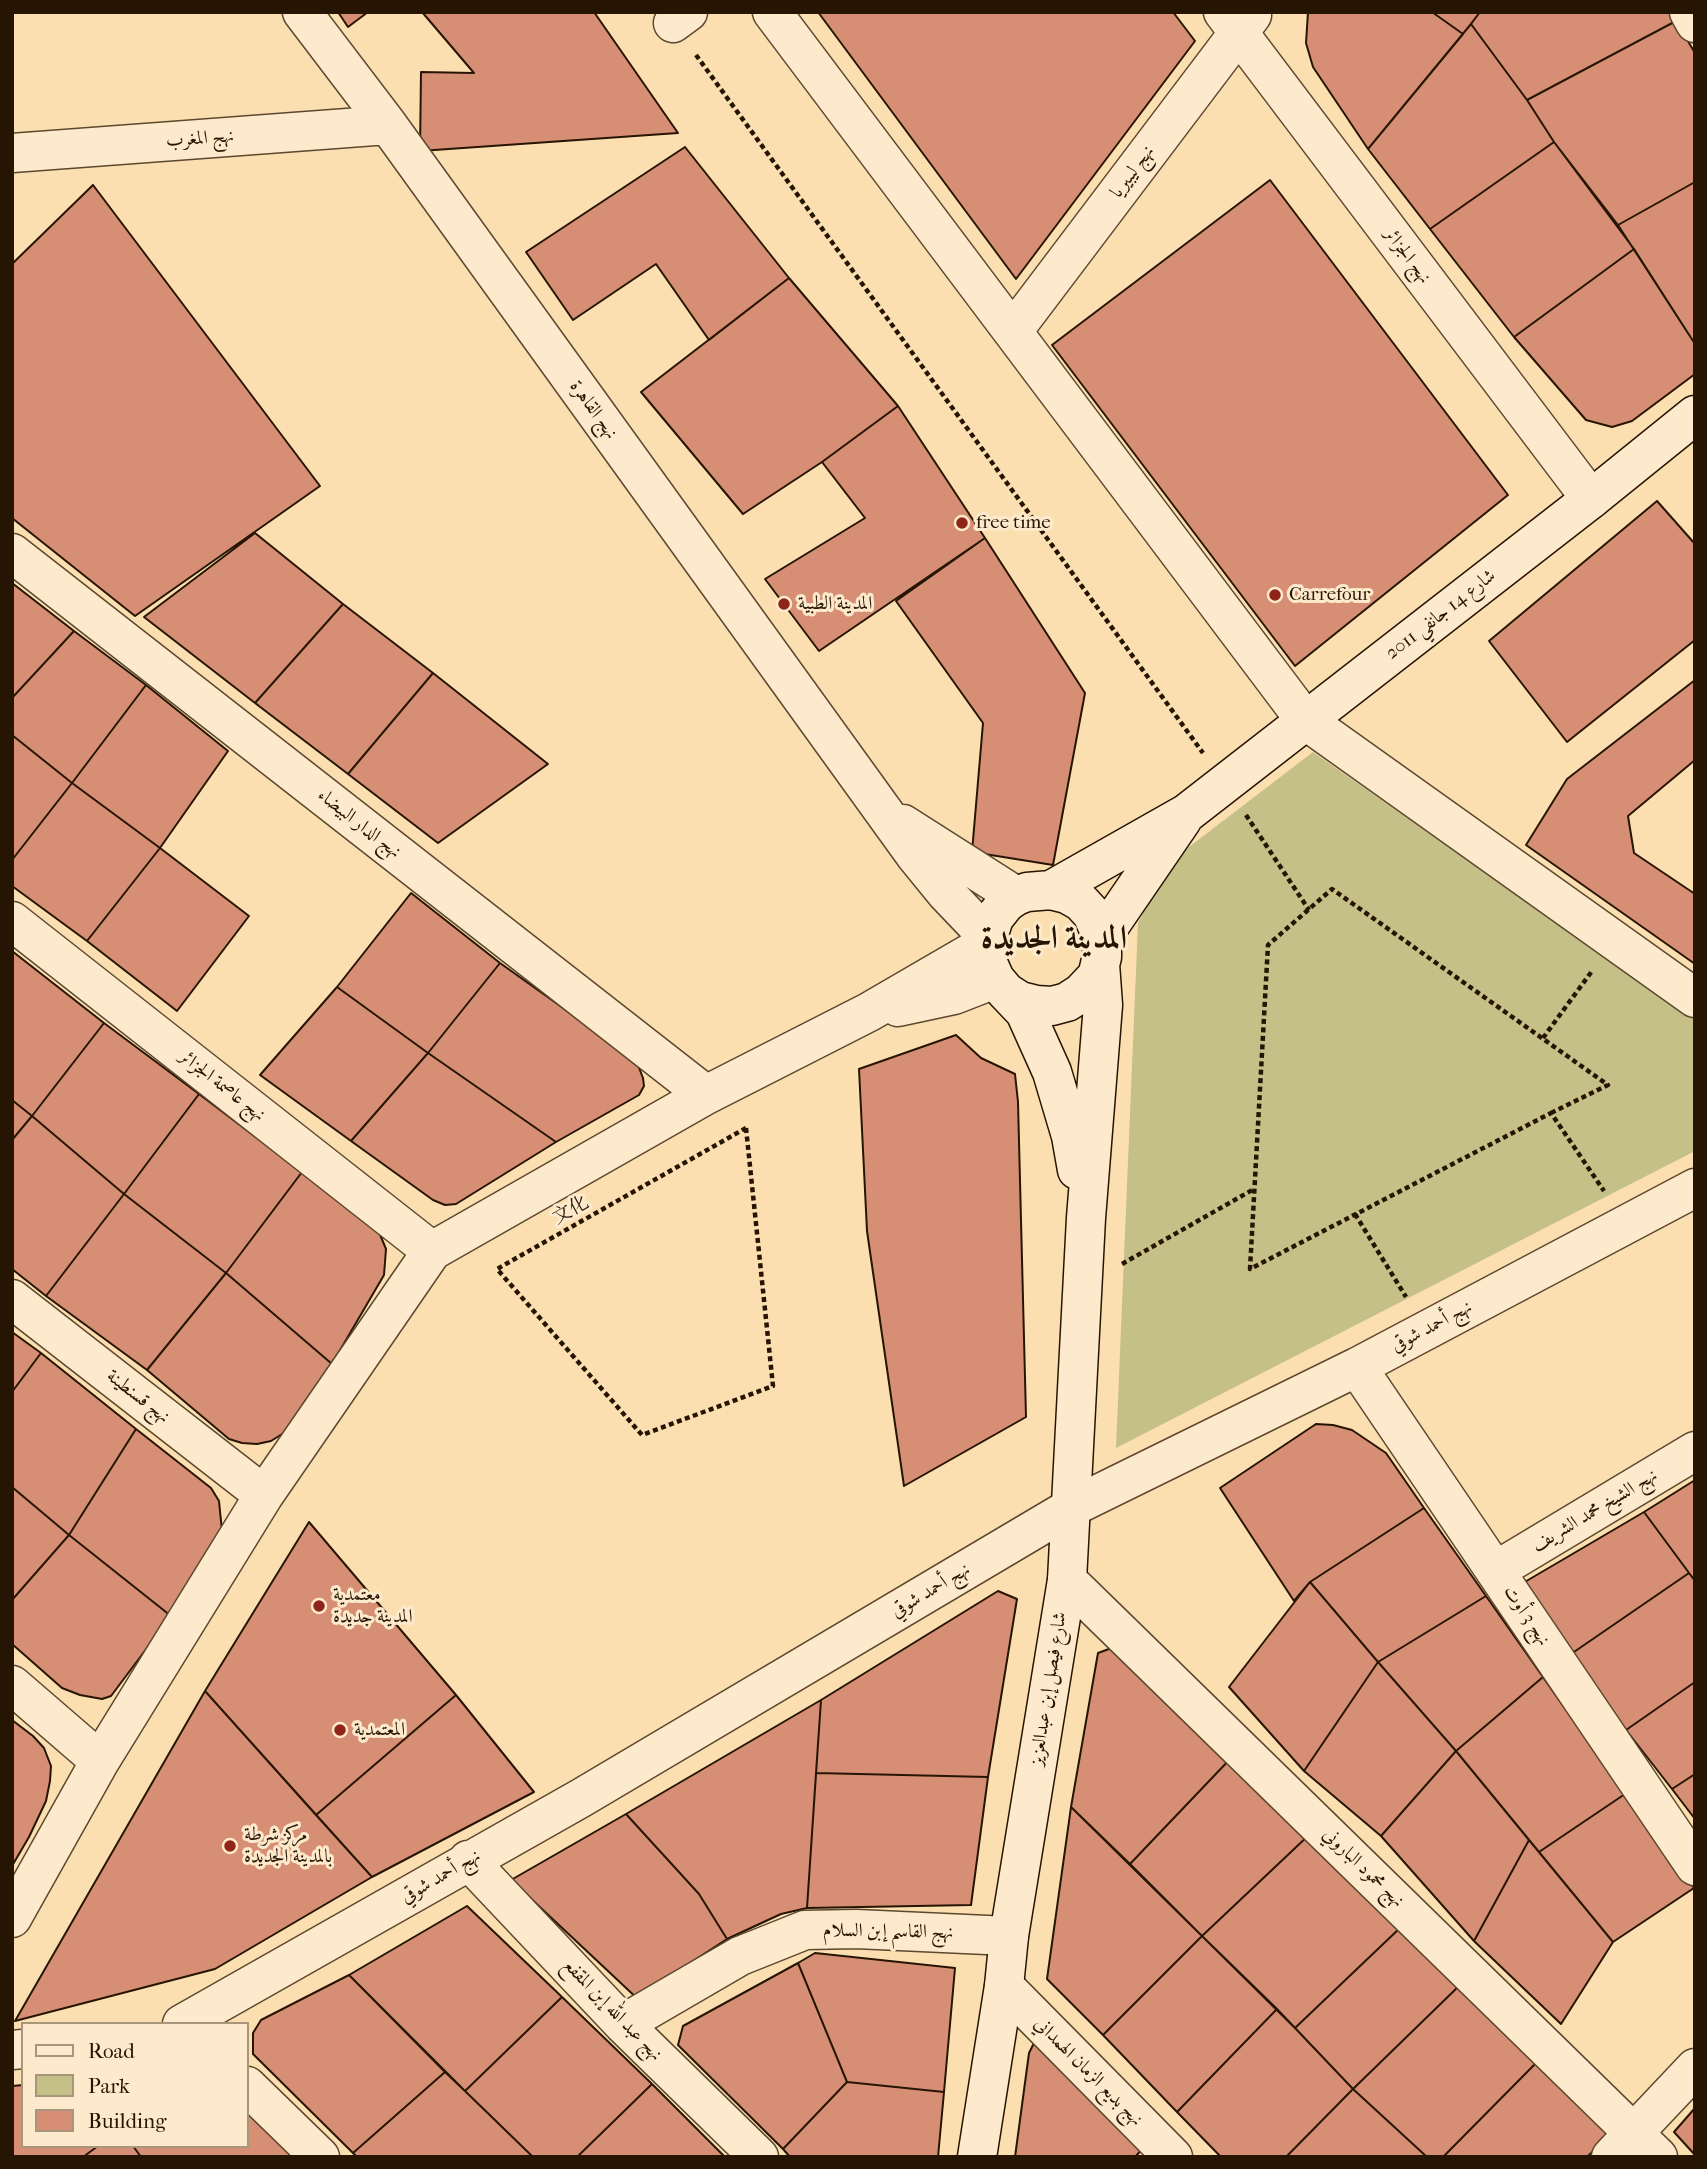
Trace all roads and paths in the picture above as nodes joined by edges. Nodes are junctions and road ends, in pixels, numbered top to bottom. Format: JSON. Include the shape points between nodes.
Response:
{"nodes":[{"id":1,"x":302,"y":12,"type":"edge"},
{"id":2,"x":772,"y":12,"type":"edge"},
{"id":3,"x":1689,"y":12,"type":"edge"},
{"id":4,"x":680,"y":18,"type":"edge"},
{"id":5,"x":1238,"y":19,"type":"edge"},
{"id":6,"x":1695,"y":23,"type":"edge"},
{"id":7,"x":388,"y":125,"type":"junction"},
{"id":8,"x":12,"y":153,"type":"edge"},
{"id":9,"x":1013,"y":331,"type":"junction"},
{"id":10,"x":1695,"y":415,"type":"edge"},
{"id":11,"x":1591,"y":499,"type":"junction"},
{"id":12,"x":12,"y":553,"type":"edge"},
{"id":13,"x":1305,"y":720,"type":"junction"},
{"id":14,"x":1225,"y":783,"type":"junction"},
{"id":15,"x":881,"y":809,"type":"junction"},
{"id":16,"x":1186,"y":813,"type":"junction"},
{"id":17,"x":1034,"y":893,"type":"junction"},
{"id":18,"x":1309,"y":910,"type":"junction"},
{"id":19,"x":12,"y":921,"type":"edge"},
{"id":20,"x":1615,"y":940,"type":"junction"},
{"id":21,"x":1101,"y":950,"type":"junction"},
{"id":22,"x":994,"y":963,"type":"junction"},
{"id":23,"x":1695,"y":998,"type":"edge"},
{"id":24,"x":1543,"y":1038,"type":"junction"},
{"id":25,"x":706,"y":1095,"type":"junction"},
{"id":26,"x":1551,"y":1113,"type":"junction"},
{"id":27,"x":1695,"y":1188,"type":"edge"},
{"id":28,"x":1255,"y":1189,"type":"junction"},
{"id":29,"x":1355,"y":1214,"type":"junction"},
{"id":30,"x":1086,"y":1218,"type":"junction"},
{"id":31,"x":1626,"y":1224,"type":"junction"},
{"id":32,"x":432,"y":1251,"type":"junction"},
{"id":33,"x":1082,"y":1287,"type":"junction"},
{"id":34,"x":12,"y":1300,"type":"edge"},
{"id":35,"x":1427,"y":1331,"type":"junction"},
{"id":36,"x":1357,"y":1367,"type":"junction"},
{"id":37,"x":773,"y":1386,"type":"joint"},
{"id":38,"x":1695,"y":1451,"type":"edge"},
{"id":39,"x":264,"y":1495,"type":"junction"},
{"id":40,"x":1072,"y":1507,"type":"junction"},
{"id":41,"x":1495,"y":1571,"type":"junction"},
{"id":42,"x":1066,"y":1580,"type":"junction"},
{"id":43,"x":12,"y":1685,"type":"edge"},
{"id":44,"x":100,"y":1761,"type":"junction"},
{"id":45,"x":468,"y":1860,"type":"junction"},
{"id":46,"x":1695,"y":1866,"type":"edge"},
{"id":47,"x":12,"y":1918,"type":"edge"},
{"id":48,"x":1009,"y":1936,"type":"junction"},
{"id":49,"x":1004,"y":1986,"type":"junction"},
{"id":50,"x":186,"y":2022,"type":"edge"},
{"id":51,"x":623,"y":2024,"type":"junction"},
{"id":52,"x":1695,"y":2067,"type":"edge"},
{"id":53,"x":248,"y":2087,"type":"edge"},
{"id":54,"x":1635,"y":2149,"type":"edge"},
{"id":55,"x":320,"y":2157,"type":"edge"},
{"id":56,"x":759,"y":2157,"type":"edge"},
{"id":57,"x":977,"y":2157,"type":"edge"},
{"id":58,"x":1173,"y":2157,"type":"edge"}],
"edges":[{"from":1,"to":7,"type":"street","name":"نهج القاهرة"},
{"from":2,"to":9,"type":"street"},
{"from":3,"to":6,"type":"street"},
{"from":4,"to":14,"type":"path"},
{"from":5,"to":9,"type":"street","name":"نهج ليبيريا"},
{"from":5,"to":11,"type":"street","name":"نهج الجزائر"},
{"from":7,"to":8,"type":"street","name":"نهج المغرب"},
{"from":7,"to":15,"type":"street","name":"نهج القاهرة"},
{"from":9,"to":13,"type":"street"},
{"from":10,"to":11,"type":"street","name":"شارع 14 جانفي 2011"},
{"from":11,"to":13,"type":"street","name":"شارع 14 جانفي 2011"},
{"from":12,"to":25,"type":"street","name":"نهج الدار البيضاء"},
{"from":13,"to":14,"type":"street","name":"شارع 14 جانفي 2011"},
{"from":13,"to":20,"type":"street"},
{"from":14,"to":16,"type":"street","name":"شارع 14 جانفي 2011"},
{"from":14,"to":18,"type":"path"},
{"from":15,"to":17,"type":"street"},
{"from":15,"to":22,"type":"street","name":"نهج القاهرة"},
{"from":16,"to":17,"type":"street"},
{"from":16,"to":21,"type":"street"},
{"from":17,"to":21,"type":"street","via":[[1067,894],[1081,902],[1092,914]]},
{"from":17,"to":22,"type":"street","via":[[1006,903],[994,918]]},
{"from":18,"to":24,"type":"path","via":[[1332,889]]},
{"from":18,"to":28,"type":"path","via":[[1268,945]]},
{"from":19,"to":32,"type":"street","name":"نهج عاصمة الجزائر"},
{"from":20,"to":23,"type":"street"},
{"from":20,"to":24,"type":"path"},
{"from":21,"to":22,"type":"street","via":[[1097,976],[1081,993],[1052,1006],[1020,1001]]},
{"from":21,"to":30,"type":"street","via":[[1103,1005]]},
{"from":22,"to":25,"type":"street","via":[[869,1012]]},
{"from":22,"to":30,"type":"street","name":"نهج القاهرة","via":[[1025,1012],[1052,1072],[1071,1136]]},
{"from":24,"to":26,"type":"path","via":[[1608,1085]]},
{"from":25,"to":32,"type":"street"},
{"from":26,"to":29,"type":"path"},
{"from":26,"to":31,"type":"path"},
{"from":27,"to":31,"type":"street","name":"نهج أحمد شوقي"},
{"from":28,"to":29,"type":"path","via":[[1250,1269]]},
{"from":28,"to":33,"type":"path"},
{"from":29,"to":35,"type":"path"},
{"from":30,"to":33,"type":"street","name":"شارع فيصل إبن عبدالعزيز"},
{"from":31,"to":35,"type":"street","name":"نهج أحمد شوقي"},
{"from":32,"to":39,"type":"street"},
{"from":33,"to":40,"type":"street","name":"شارع فيصل إبن عبدالعزيز"},
{"from":34,"to":39,"type":"street","name":"نهج قسنطينة"},
{"from":35,"to":36,"type":"street","name":"نهج أحمد شوقي"},
{"from":36,"to":40,"type":"street","name":"نهج أحمد شوقي"},
{"from":36,"to":41,"type":"street","name":"نهج 3 أوت"},
{"from":37,"to":37,"type":"path","name":"文化","via":[[746,1128],[497,1269],[642,1434]]},
{"from":38,"to":41,"type":"street","name":"نهج الشيخ محمد الشريف"},
{"from":39,"to":44,"type":"street"},
{"from":40,"to":42,"type":"street","name":"شارع فيصل إبن عبدالعزيز"},
{"from":40,"to":45,"type":"street","name":"نهج أحمد شوقي"},
{"from":41,"to":46,"type":"street","name":"نهج 3 أوت"},
{"from":42,"to":48,"type":"street","name":"شارع فيصل إبن عبدالعزيز"},
{"from":42,"to":54,"type":"street","name":"نهج محمود الباروني"},
{"from":43,"to":44,"type":"street"},
{"from":44,"to":47,"type":"street"},
{"from":45,"to":50,"type":"street","name":"نهج أحمد شوقي"},
{"from":45,"to":51,"type":"street","name":"نهج عبد الله إبن المقفع"},
{"from":48,"to":49,"type":"street","name":"شارع فيصل إبن عبدالعزيز"},
{"from":48,"to":51,"type":"street","name":"نهج القاسم إبن السلام","via":[[805,1930],[740,1955]]},
{"from":49,"to":57,"type":"street","name":"شارع فيصل إبن عبدالعزيز"},
{"from":49,"to":58,"type":"street","name":"نهج بديع الزمان الهمداني"},
{"from":51,"to":56,"type":"street","name":"نهج عبد الله إبن المقفع"},
{"from":52,"to":54,"type":"street"},
{"from":53,"to":55,"type":"street"}]}
